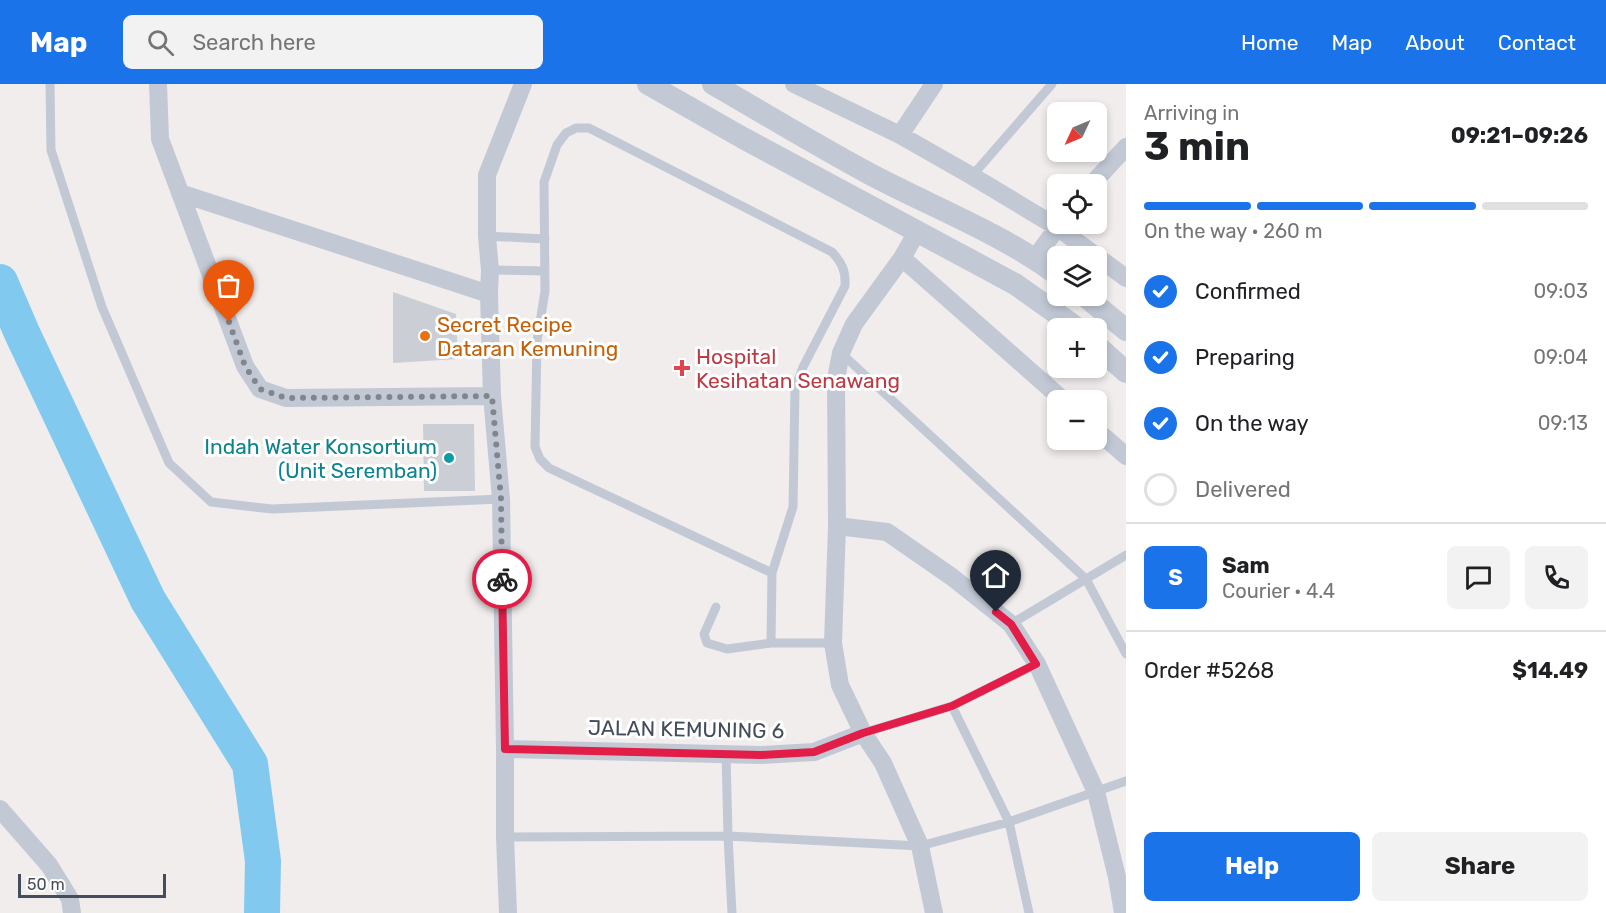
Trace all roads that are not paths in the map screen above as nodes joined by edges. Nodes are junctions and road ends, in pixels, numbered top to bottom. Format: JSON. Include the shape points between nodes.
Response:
{"nodes":[{"id":1,"x":50,"y":84,"type":"edge"},
{"id":2,"x":158,"y":84,"type":"edge"},
{"id":3,"x":523,"y":84,"type":"edge"},
{"id":4,"x":648,"y":84,"type":"edge"},
{"id":5,"x":713,"y":84,"type":"edge"},
{"id":6,"x":794,"y":84,"type":"edge"},
{"id":7,"x":934,"y":84,"type":"edge"},
{"id":8,"x":1052,"y":84,"type":"edge"},
{"id":9,"x":900,"y":135,"type":"junction"},
{"id":10,"x":1126,"y":147,"type":"edge"},
{"id":11,"x":1101,"y":174,"type":"edge"},
{"id":12,"x":972,"y":176,"type":"junction"},
{"id":13,"x":180,"y":193,"type":"junction"},
{"id":14,"x":1047,"y":219,"type":"edge"},
{"id":15,"x":917,"y":232,"type":"junction"},
{"id":16,"x":1052,"y":234,"type":"edge"},
{"id":17,"x":1070,"y":234,"type":"edge"},
{"id":18,"x":487,"y":236,"type":"junction"},
{"id":19,"x":545,"y":239,"type":"junction"},
{"id":20,"x":902,"y":258,"type":"junction"},
{"id":21,"x":1035,"y":258,"type":"junction"},
{"id":22,"x":1047,"y":267,"type":"edge"},
{"id":23,"x":490,"y":270,"type":"junction"},
{"id":24,"x":545,"y":271,"type":"junction"},
{"id":25,"x":1126,"y":278,"type":"edge"},
{"id":26,"x":489,"y":294,"type":"junction"},
{"id":27,"x":1097,"y":306,"type":"edge"},
{"id":28,"x":1063,"y":318,"type":"edge"},
{"id":29,"x":1126,"y":330,"type":"edge"},
{"id":30,"x":841,"y":353,"type":"junction"},
{"id":31,"x":1107,"y":355,"type":"edge"},
{"id":32,"x":1126,"y":372,"type":"edge"},
{"id":33,"x":1052,"y":390,"type":"edge"},
{"id":34,"x":492,"y":396,"type":"junction"},
{"id":35,"x":1107,"y":440,"type":"edge"},
{"id":36,"x":1126,"y":456,"type":"edge"},
{"id":37,"x":501,"y":499,"type":"junction"},
{"id":38,"x":837,"y":526,"type":"junction"},
{"id":39,"x":1126,"y":555,"type":"edge"},
{"id":40,"x":772,"y":573,"type":"junction"},
{"id":41,"x":1086,"y":579,"type":"junction"},
{"id":42,"x":716,"y":607,"type":"dead end"},
{"id":43,"x":1011,"y":624,"type":"junction"},
{"id":44,"x":771,"y":643,"type":"junction"},
{"id":45,"x":833,"y":643,"type":"junction"},
{"id":46,"x":1126,"y":654,"type":"edge"},
{"id":47,"x":1036,"y":664,"type":"junction"},
{"id":48,"x":952,"y":706,"type":"junction"},
{"id":49,"x":863,"y":733,"type":"junction"},
{"id":50,"x":505,"y":749,"type":"junction"},
{"id":51,"x":726,"y":753,"type":"junction"},
{"id":52,"x":1126,"y":781,"type":"edge"},
{"id":53,"x":1096,"y":792,"type":"junction"},
{"id":54,"x":0,"y":809,"type":"edge"},
{"id":55,"x":1009,"y":822,"type":"junction"},
{"id":56,"x":728,"y":836,"type":"junction"},
{"id":57,"x":505,"y":837,"type":"junction"},
{"id":58,"x":920,"y":846,"type":"junction"},
{"id":59,"x":72,"y":913,"type":"edge"},
{"id":60,"x":508,"y":913,"type":"edge"},
{"id":61,"x":732,"y":913,"type":"edge"},
{"id":62,"x":934,"y":913,"type":"edge"},
{"id":63,"x":1029,"y":913,"type":"edge"},
{"id":64,"x":1123,"y":913,"type":"edge"}],
"edges":[{"from":1,"to":37,"type":"lane","via":[[51,150],[102,307],[170,463],[211,502],[272,509]]},
{"from":2,"to":13,"type":"street","via":[[160,139]]},
{"from":3,"to":18,"type":"street","via":[[487,175]]},
{"from":4,"to":15,"type":"street"},
{"from":5,"to":21,"type":"street","via":[[869,173]]},
{"from":6,"to":9,"type":"street"},
{"from":7,"to":9,"type":"street"},
{"from":8,"to":12,"type":"lane"},
{"from":9,"to":12,"type":"street"},
{"from":10,"to":11,"type":"street"},
{"from":12,"to":14,"type":"street"},
{"from":13,"to":26,"type":"street"},
{"from":13,"to":34,"type":"street","via":[[245,366],[260,389],[286,398]]},
{"from":15,"to":20,"type":"street"},
{"from":15,"to":28,"type":"street","via":[[1015,284]]},
{"from":16,"to":21,"type":"street"},
{"from":17,"to":25,"type":"street"},
{"from":18,"to":19,"type":"lane"},
{"from":18,"to":23,"type":"street"},
{"from":19,"to":24,"type":"lane"},
{"from":19,"to":40,"type":"lane","via":[[544,182],[557,145],[566,133],[589,128],[832,252],[840,261],[846,273],[845,286],[795,388],[793,507]]},
{"from":20,"to":30,"type":"street","via":[[854,324]]},
{"from":20,"to":33,"type":"street"},
{"from":21,"to":22,"type":"street"},
{"from":23,"to":24,"type":"lane"},
{"from":23,"to":26,"type":"street"},
{"from":24,"to":40,"type":"lane","via":[[537,341],[535,447],[540,459],[549,468]]},
{"from":26,"to":34,"type":"street"},
{"from":27,"to":29,"type":"street"},
{"from":30,"to":38,"type":"street","via":[[836,379]]},
{"from":30,"to":41,"type":"lane"},
{"from":31,"to":32,"type":"street"},
{"from":34,"to":37,"type":"street"},
{"from":35,"to":36,"type":"street"},
{"from":37,"to":50,"type":"street"},
{"from":38,"to":43,"type":"street","via":[[887,532]]},
{"from":38,"to":45,"type":"street"},
{"from":39,"to":41,"type":"lane"},
{"from":40,"to":44,"type":"lane"},
{"from":41,"to":43,"type":"lane"},
{"from":41,"to":46,"type":"lane"},
{"from":42,"to":44,"type":"lane","via":[[704,634],[707,643],[727,649]]},
{"from":43,"to":47,"type":"street"},
{"from":44,"to":45,"type":"lane"},
{"from":45,"to":49,"type":"street","via":[[840,685]]},
{"from":47,"to":48,"type":"lane"},
{"from":47,"to":53,"type":"street"},
{"from":48,"to":49,"type":"lane"},
{"from":48,"to":55,"type":"lane"},
{"from":49,"to":51,"type":"street","name":"JALAN KEMUNING 6","via":[[814,752]]},
{"from":49,"to":58,"type":"street","via":[[883,763]]},
{"from":50,"to":51,"type":"street","name":"JALAN KEMUNING 6"},
{"from":50,"to":57,"type":"street"},
{"from":51,"to":56,"type":"lane"},
{"from":52,"to":53,"type":"lane"},
{"from":53,"to":55,"type":"lane"},
{"from":53,"to":64,"type":"street"},
{"from":54,"to":59,"type":"street","via":[[50,865],[70,899]]},
{"from":55,"to":58,"type":"lane"},
{"from":55,"to":63,"type":"lane"},
{"from":56,"to":57,"type":"lane"},
{"from":56,"to":58,"type":"lane"},
{"from":56,"to":61,"type":"lane"},
{"from":57,"to":60,"type":"street"},
{"from":58,"to":62,"type":"street"}]}
